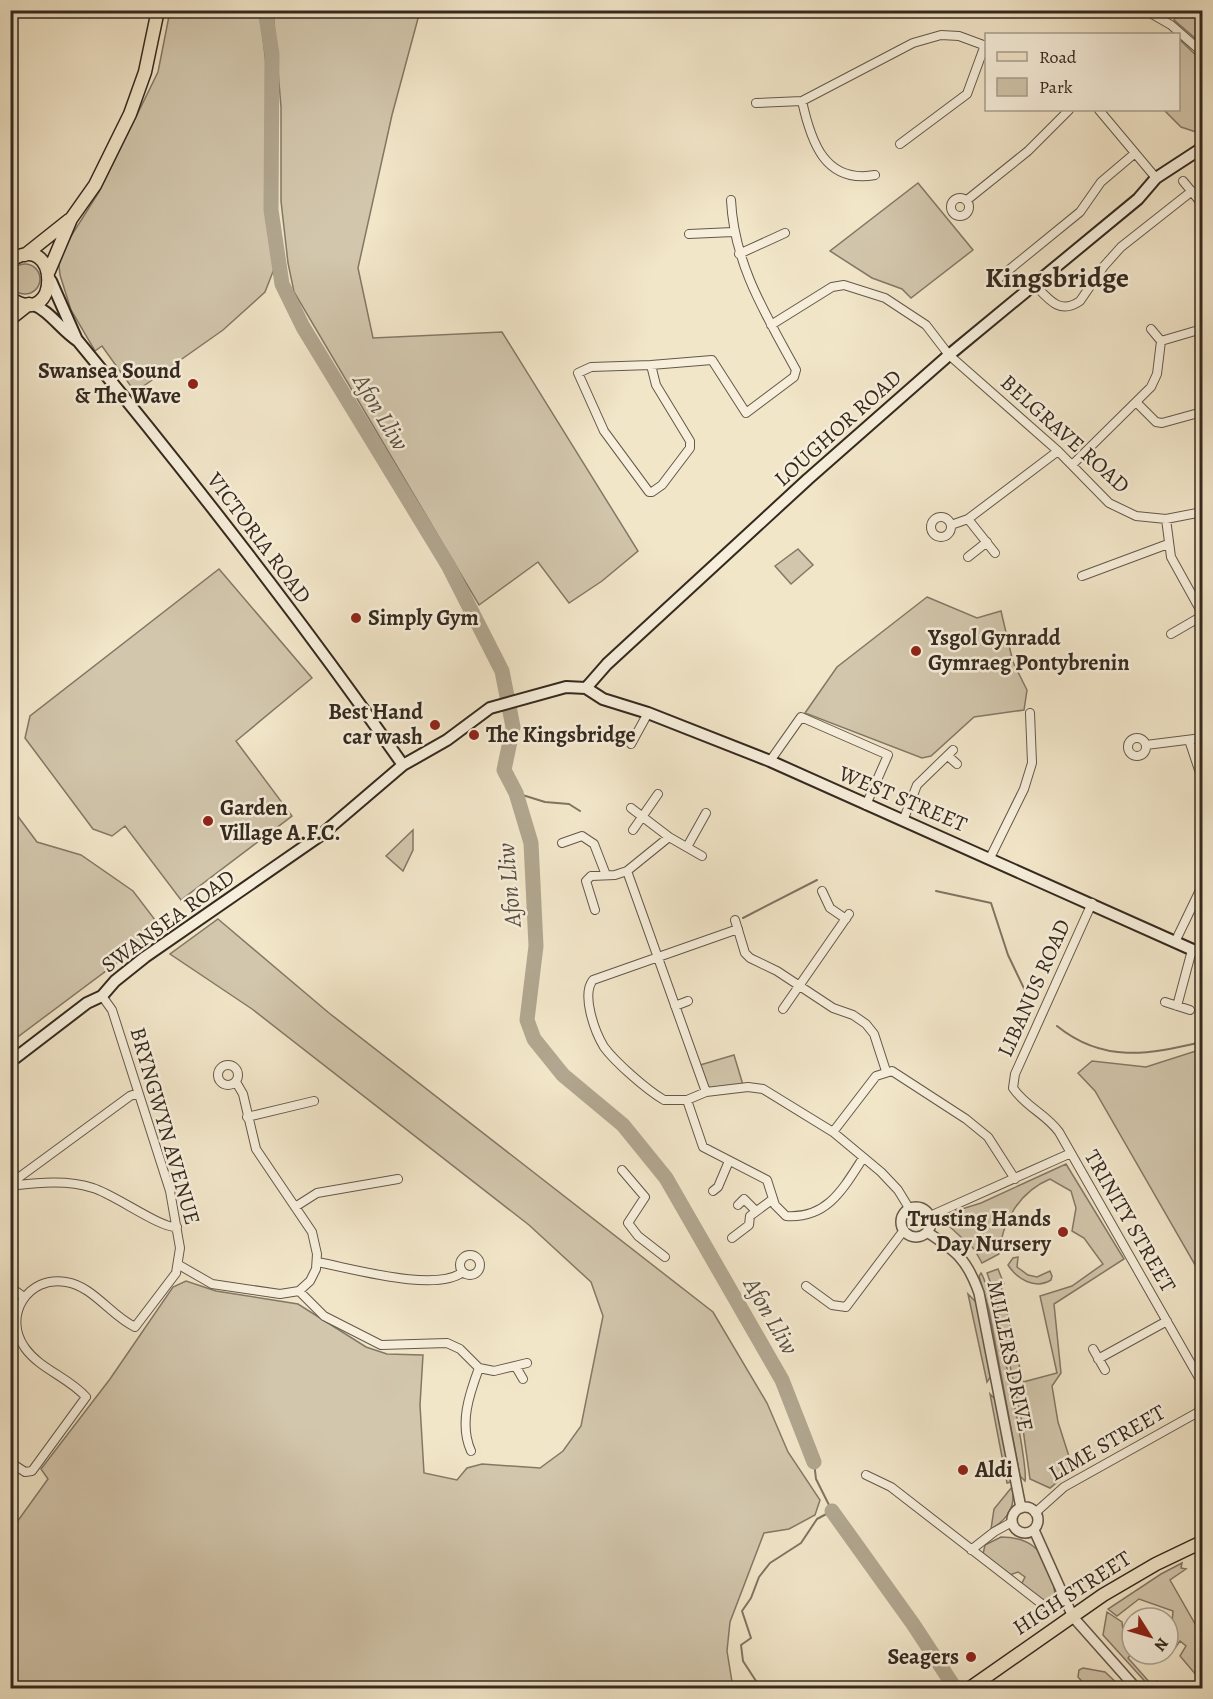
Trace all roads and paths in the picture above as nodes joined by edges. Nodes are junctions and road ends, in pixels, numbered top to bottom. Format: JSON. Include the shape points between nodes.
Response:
{"nodes":[{"id":1,"x":158,"y":10,"type":"edge"},
{"id":2,"x":1145,"y":10,"type":"edge"},
{"id":3,"x":1180,"y":33,"type":"edge"},
{"id":4,"x":1180,"y":33,"type":"edge"},
{"id":5,"x":985,"y":45,"type":"edge"},
{"id":6,"x":985,"y":48,"type":"edge"},
{"id":7,"x":1203,"y":52,"type":"edge"},
{"id":8,"x":802,"y":101,"type":"junction"},
{"id":9,"x":756,"y":103,"type":"dead end"},
{"id":10,"x":1068,"y":111,"type":"edge"},
{"id":11,"x":1100,"y":111,"type":"edge"},
{"id":12,"x":900,"y":144,"type":"dead end"},
{"id":13,"x":1203,"y":148,"type":"edge"},
{"id":14,"x":1134,"y":154,"type":"junction"},
{"id":15,"x":875,"y":175,"type":"dead end"},
{"id":16,"x":1156,"y":178,"type":"junction"},
{"id":17,"x":1183,"y":181,"type":"dead end"},
{"id":18,"x":1192,"y":191,"type":"junction"},
{"id":19,"x":730,"y":200,"type":"dead end"},
{"id":20,"x":967,"y":200,"type":"dead end"},
{"id":21,"x":1203,"y":204,"type":"edge"},
{"id":22,"x":71,"y":219,"type":"junction"},
{"id":23,"x":733,"y":232,"type":"junction"},
{"id":24,"x":785,"y":233,"type":"dead end"},
{"id":25,"x":689,"y":234,"type":"dead end"},
{"id":26,"x":739,"y":254,"type":"junction"},
{"id":27,"x":17,"y":255,"type":"edge"},
{"id":28,"x":1007,"y":273,"type":"junction"},
{"id":29,"x":50,"y":276,"type":"junction"},
{"id":30,"x":999,"y":278,"type":"dead end"},
{"id":31,"x":1014,"y":281,"type":"dead end"},
{"id":32,"x":1035,"y":285,"type":"junction"},
{"id":33,"x":10,"y":298,"type":"edge"},
{"id":34,"x":30,"y":304,"type":"junction"},
{"id":35,"x":10,"y":319,"type":"edge"},
{"id":36,"x":771,"y":325,"type":"junction"},
{"id":37,"x":1151,"y":329,"type":"dead end"},
{"id":38,"x":1203,"y":329,"type":"edge"},
{"id":39,"x":78,"y":341,"type":"junction"},
{"id":40,"x":1161,"y":341,"type":"junction"},
{"id":41,"x":949,"y":355,"type":"junction"},
{"id":42,"x":651,"y":365,"type":"junction"},
{"id":43,"x":1137,"y":403,"type":"junction"},
{"id":44,"x":1203,"y":412,"type":"edge"},
{"id":45,"x":1058,"y":451,"type":"junction"},
{"id":46,"x":1072,"y":465,"type":"junction"},
{"id":47,"x":1203,"y":512,"type":"edge"},
{"id":48,"x":968,"y":519,"type":"junction"},
{"id":49,"x":1166,"y":519,"type":"junction"},
{"id":50,"x":951,"y":525,"type":"dead end"},
{"id":51,"x":987,"y":542,"type":"junction"},
{"id":52,"x":1168,"y":544,"type":"junction"},
{"id":53,"x":996,"y":553,"type":"dead end"},
{"id":54,"x":968,"y":557,"type":"dead end"},
{"id":55,"x":1082,"y":576,"type":"dead end"},
{"id":56,"x":1203,"y":614,"type":"edge"},
{"id":57,"x":1171,"y":634,"type":"dead end"},
{"id":58,"x":586,"y":688,"type":"junction"},
{"id":59,"x":648,"y":713,"type":"junction"},
{"id":60,"x":1030,"y":713,"type":"dead end"},
{"id":61,"x":1203,"y":738,"type":"edge"},
{"id":62,"x":1189,"y":740,"type":"junction"},
{"id":63,"x":631,"y":744,"type":"dead end"},
{"id":64,"x":1146,"y":746,"type":"dead end"},
{"id":65,"x":770,"y":761,"type":"junction"},
{"id":66,"x":957,"y":764,"type":"dead end"},
{"id":67,"x":403,"y":765,"type":"junction"},
{"id":68,"x":1203,"y":779,"type":"edge"},
{"id":69,"x":658,"y":794,"type":"dead end"},
{"id":70,"x":866,"y":805,"type":"junction"},
{"id":71,"x":631,"y":808,"type":"dead end"},
{"id":72,"x":706,"y":813,"type":"dead end"},
{"id":73,"x":642,"y":816,"type":"junction"},
{"id":74,"x":903,"y":821,"type":"junction"},
{"id":75,"x":633,"y":830,"type":"dead end"},
{"id":76,"x":669,"y":837,"type":"junction"},
{"id":77,"x":562,"y":843,"type":"dead end"},
{"id":78,"x":687,"y":847,"type":"junction"},
{"id":79,"x":702,"y":856,"type":"dead end"},
{"id":80,"x":990,"y":858,"type":"junction"},
{"id":81,"x":627,"y":871,"type":"junction"},
{"id":82,"x":606,"y":875,"type":"junction"},
{"id":83,"x":1203,"y":886,"type":"edge"},
{"id":84,"x":822,"y":891,"type":"dead end"},
{"id":85,"x":1092,"y":903,"type":"junction"},
{"id":86,"x":595,"y":910,"type":"dead end"},
{"id":87,"x":735,"y":920,"type":"dead end"},
{"id":88,"x":738,"y":929,"type":"junction"},
{"id":89,"x":1175,"y":942,"type":"junction"},
{"id":90,"x":1197,"y":952,"type":"edge"},
{"id":91,"x":659,"y":957,"type":"junction"},
{"id":92,"x":799,"y":986,"type":"junction"},
{"id":93,"x":102,"y":996,"type":"junction"},
{"id":94,"x":688,"y":1001,"type":"dead end"},
{"id":95,"x":1165,"y":1002,"type":"dead end"},
{"id":96,"x":675,"y":1006,"type":"junction"},
{"id":97,"x":1177,"y":1006,"type":"junction"},
{"id":98,"x":783,"y":1009,"type":"dead end"},
{"id":99,"x":1190,"y":1010,"type":"dead end"},
{"id":100,"x":10,"y":1062,"type":"edge"},
{"id":101,"x":886,"y":1071,"type":"junction"},
{"id":102,"x":236,"y":1082,"type":"dead end"},
{"id":103,"x":1013,"y":1088,"type":"joint"},
{"id":104,"x":706,"y":1092,"type":"junction"},
{"id":105,"x":138,"y":1093,"type":"junction"},
{"id":106,"x":687,"y":1100,"type":"junction"},
{"id":107,"x":314,"y":1101,"type":"dead end"},
{"id":108,"x":247,"y":1117,"type":"junction"},
{"id":109,"x":833,"y":1132,"type":"junction"},
{"id":110,"x":1071,"y":1153,"type":"junction"},
{"id":111,"x":863,"y":1158,"type":"junction"},
{"id":112,"x":729,"y":1161,"type":"junction"},
{"id":113,"x":622,"y":1170,"type":"dead end"},
{"id":114,"x":398,"y":1179,"type":"dead end"},
{"id":115,"x":1015,"y":1179,"type":"junction"},
{"id":116,"x":11,"y":1183,"type":"edge"},
{"id":117,"x":713,"y":1191,"type":"dead end"},
{"id":118,"x":773,"y":1199,"type":"junction"},
{"id":119,"x":738,"y":1205,"type":"dead end"},
{"id":120,"x":295,"y":1207,"type":"junction"},
{"id":121,"x":909,"y":1208,"type":"junction"},
{"id":122,"x":756,"y":1211,"type":"junction"},
{"id":123,"x":930,"y":1216,"type":"junction"},
{"id":124,"x":177,"y":1227,"type":"junction"},
{"id":125,"x":903,"y":1230,"type":"junction"},
{"id":126,"x":927,"y":1232,"type":"junction"},
{"id":127,"x":732,"y":1238,"type":"dead end"},
{"id":128,"x":665,"y":1257,"type":"dead end"},
{"id":129,"x":317,"y":1262,"type":"junction"},
{"id":130,"x":179,"y":1265,"type":"junction"},
{"id":131,"x":463,"y":1272,"type":"dead end"},
{"id":132,"x":806,"y":1286,"type":"dead end"},
{"id":133,"x":10,"y":1287,"type":"edge"},
{"id":134,"x":299,"y":1291,"type":"junction"},
{"id":135,"x":24,"y":1297,"type":"junction"},
{"id":136,"x":1167,"y":1321,"type":"junction"},
{"id":137,"x":1093,"y":1349,"type":"dead end"},
{"id":138,"x":1098,"y":1359,"type":"junction"},
{"id":139,"x":526,"y":1363,"type":"dead end"},
{"id":140,"x":516,"y":1367,"type":"junction"},
{"id":141,"x":479,"y":1368,"type":"junction"},
{"id":142,"x":1104,"y":1370,"type":"dead end"},
{"id":143,"x":523,"y":1379,"type":"dead end"},
{"id":144,"x":1203,"y":1383,"type":"edge"},
{"id":145,"x":1203,"y":1410,"type":"edge"},
{"id":146,"x":471,"y":1451,"type":"dead end"},
{"id":147,"x":10,"y":1462,"type":"edge"},
{"id":148,"x":866,"y":1475,"type":"dead end"},
{"id":149,"x":1021,"y":1508,"type":"junction"},
{"id":150,"x":1035,"y":1513,"type":"junction"},
{"id":151,"x":1012,"y":1522,"type":"junction"},
{"id":152,"x":1034,"y":1530,"type":"junction"},
{"id":153,"x":1203,"y":1542,"type":"edge"},
{"id":154,"x":971,"y":1550,"type":"junction"},
{"id":155,"x":1047,"y":1608,"type":"dead end"},
{"id":156,"x":1073,"y":1617,"type":"junction"},
{"id":157,"x":970,"y":1688,"type":"edge"},
{"id":158,"x":1136,"y":1689,"type":"edge"}],
"edges":[{"from":1,"to":22,"type":"main road","via":[[145,72],[130,114],[95,185]]},
{"from":2,"to":3,"type":"street"},
{"from":4,"to":7,"type":"street"},
{"from":5,"to":8,"type":"street","via":[[941,35],[913,42]]},
{"from":6,"to":12,"type":"street","via":[[967,94]]},
{"from":8,"to":9,"type":"street"},
{"from":8,"to":15,"type":"street","via":[[808,130],[831,167],[851,177]]},
{"from":10,"to":20,"type":"street","via":[[1028,152]]},
{"from":11,"to":14,"type":"street"},
{"from":13,"to":16,"type":"main road","name":"LOUGHOR ROAD"},
{"from":14,"to":16,"type":"street"},
{"from":14,"to":28,"type":"street","via":[[1101,182],[1080,212]]},
{"from":16,"to":32,"type":"main road","name":"LOUGHOR ROAD","via":[[1138,200]]},
{"from":17,"to":18,"type":"street"},
{"from":18,"to":21,"type":"street"},
{"from":18,"to":32,"type":"street","via":[[1121,247],[1075,305],[1056,305]]},
{"from":19,"to":23,"type":"street"},
{"from":22,"to":27,"type":"main road"},
{"from":22,"to":29,"type":"main road"},
{"from":23,"to":25,"type":"street"},
{"from":23,"to":26,"type":"street"},
{"from":24,"to":26,"type":"street"},
{"from":26,"to":36,"type":"street"},
{"from":27,"to":29,"type":"main road","via":[[40,260]]},
{"from":28,"to":30,"type":"street"},
{"from":28,"to":31,"type":"street"},
{"from":29,"to":34,"type":"main road","via":[[46,295]]},
{"from":29,"to":39,"type":"main road","name":"VICTORIA ROAD"},
{"from":32,"to":41,"type":"main road","name":"LOUGHOR ROAD"},
{"from":33,"to":34,"type":"main road"},
{"from":34,"to":35,"type":"main road"},
{"from":34,"to":39,"type":"main road","name":"VICTORIA ROAD","via":[[46,311]]},
{"from":36,"to":41,"type":"street","name":"BELGRAVE ROAD","via":[[832,287],[844,285],[885,298],[902,308],[926,325]]},
{"from":36,"to":42,"type":"street","via":[[796,370],[794,377],[746,413],[712,360]]},
{"from":37,"to":40,"type":"street"},
{"from":38,"to":40,"type":"street"},
{"from":39,"to":67,"type":"main road","name":"VICTORIA ROAD","via":[[183,471]]},
{"from":40,"to":43,"type":"street","via":[[1157,374]]},
{"from":41,"to":45,"type":"street","name":"BELGRAVE ROAD"},
{"from":41,"to":58,"type":"main road","name":"LOUGHOR ROAD","via":[[808,479],[607,664]]},
{"from":42,"to":42,"type":"street","via":[[656,385],[690,441],[690,448],[662,485],[649,492],[604,431],[578,374],[591,367]]},
{"from":43,"to":44,"type":"street","via":[[1162,423]]},
{"from":43,"to":46,"type":"street"},
{"from":45,"to":46,"type":"street","name":"BELGRAVE ROAD"},
{"from":45,"to":48,"type":"street"},
{"from":46,"to":49,"type":"street","name":"BELGRAVE ROAD","via":[[1109,503],[1137,516]]},
{"from":47,"to":49,"type":"street","name":"BELGRAVE ROAD"},
{"from":48,"to":50,"type":"street"},
{"from":48,"to":51,"type":"street"},
{"from":49,"to":52,"type":"street"},
{"from":51,"to":53,"type":"street"},
{"from":51,"to":54,"type":"street"},
{"from":52,"to":55,"type":"street"},
{"from":52,"to":56,"type":"street","via":[[1175,567]]},
{"from":56,"to":57,"type":"street"},
{"from":58,"to":59,"type":"main road","name":"WEST STREET","via":[[603,699]]},
{"from":58,"to":67,"type":"main road","name":"SWANSEA ROAD","via":[[566,687],[490,708],[447,740]]},
{"from":59,"to":63,"type":"street"},
{"from":59,"to":65,"type":"main road","name":"WEST STREET"},
{"from":60,"to":80,"type":"street","via":[[1032,763],[1024,789]]},
{"from":61,"to":62,"type":"street"},
{"from":62,"to":64,"type":"street"},
{"from":62,"to":68,"type":"street"},
{"from":65,"to":70,"type":"main road","name":"WEST STREET"},
{"from":65,"to":70,"type":"street","via":[[801,717],[888,755]]},
{"from":66,"to":74,"type":"street","via":[[951,753],[917,785]]},
{"from":67,"to":93,"type":"main road","name":"SWANSEA ROAD","via":[[321,835],[114,981]]},
{"from":69,"to":73,"type":"street"},
{"from":70,"to":74,"type":"main road","name":"WEST STREET"},
{"from":71,"to":73,"type":"street"},
{"from":72,"to":78,"type":"street"},
{"from":73,"to":75,"type":"street"},
{"from":73,"to":76,"type":"street"},
{"from":74,"to":80,"type":"main road","name":"WEST STREET"},
{"from":76,"to":78,"type":"street"},
{"from":76,"to":81,"type":"street"},
{"from":77,"to":82,"type":"street","via":[[582,836],[594,844]]},
{"from":78,"to":79,"type":"street"},
{"from":80,"to":85,"type":"main road","name":"WEST STREET"},
{"from":81,"to":82,"type":"street"},
{"from":81,"to":91,"type":"street"},
{"from":82,"to":86,"type":"street","via":[[595,874],[586,881]]},
{"from":83,"to":89,"type":"street"},
{"from":84,"to":92,"type":"street","via":[[830,908],[847,916]]},
{"from":85,"to":89,"type":"main road","name":"WEST STREET"},
{"from":85,"to":103,"type":"street","name":"LIBANUS ROAD","via":[[1014,1074]]},
{"from":87,"to":88,"type":"street"},
{"from":88,"to":91,"type":"street"},
{"from":88,"to":92,"type":"street","via":[[750,958]]},
{"from":89,"to":90,"type":"main road","name":"WEST STREET"},
{"from":90,"to":97,"type":"street"},
{"from":91,"to":96,"type":"street"},
{"from":91,"to":106,"type":"street","via":[[593,980],[589,1005],[600,1038],[613,1056],[664,1100]]},
{"from":92,"to":98,"type":"street"},
{"from":92,"to":101,"type":"street","via":[[866,1024],[874,1034]]},
{"from":93,"to":100,"type":"main road","name":"SWANSEA ROAD","via":[[87,1003]]},
{"from":93,"to":105,"type":"street","name":"BRYNGWYN AVENUE","via":[[112,1010]]},
{"from":94,"to":96,"type":"street"},
{"from":95,"to":97,"type":"street"},
{"from":96,"to":104,"type":"street"},
{"from":97,"to":99,"type":"street"},
{"from":101,"to":109,"type":"street","via":[[868,1084]]},
{"from":101,"to":115,"type":"street","via":[[898,1074],[982,1132]]},
{"from":102,"to":108,"type":"street"},
{"from":103,"to":110,"type":"street","name":"TRINITY STREET","via":[[1021,1100],[1049,1118]]},
{"from":104,"to":106,"type":"street"},
{"from":104,"to":109,"type":"street","via":[[763,1089]]},
{"from":105,"to":116,"type":"street"},
{"from":105,"to":124,"type":"street","name":"BRYNGWYN AVENUE","via":[[170,1191]]},
{"from":106,"to":112,"type":"street","via":[[704,1147]]},
{"from":107,"to":108,"type":"street"},
{"from":108,"to":120,"type":"street","via":[[256,1149]]},
{"from":109,"to":111,"type":"street"},
{"from":110,"to":115,"type":"street"},
{"from":110,"to":136,"type":"street","name":"TRINITY STREET"},
{"from":111,"to":118,"type":"street","via":[[834,1201],[822,1210],[800,1217],[786,1216]]},
{"from":111,"to":121,"type":"street","via":[[890,1181]]},
{"from":112,"to":117,"type":"street"},
{"from":112,"to":118,"type":"street","via":[[767,1180]]},
{"from":113,"to":128,"type":"street","via":[[645,1197],[628,1223]]},
{"from":114,"to":120,"type":"street","via":[[385,1175],[317,1193]]},
{"from":115,"to":123,"type":"street"},
{"from":116,"to":124,"type":"street","via":[[92,1187],[166,1227]]},
{"from":118,"to":122,"type":"street"},
{"from":119,"to":122,"type":"street","via":[[744,1199]]},
{"from":120,"to":129,"type":"street","via":[[312,1232]]},
{"from":121,"to":123,"type":"street","via":[[919,1207]]},
{"from":121,"to":125,"type":"street","via":[[901,1220]]},
{"from":122,"to":127,"type":"street","via":[[750,1216],[749,1225]]},
{"from":123,"to":126,"type":"street"},
{"from":124,"to":130,"type":"street","name":"BRYNGWYN AVENUE"},
{"from":125,"to":126,"type":"street","via":[[915,1236]]},
{"from":125,"to":132,"type":"street","via":[[846,1307],[832,1305]]},
{"from":126,"to":149,"type":"street","name":"MILLERS DRIVE","via":[[956,1251],[966,1263],[979,1293]]},
{"from":129,"to":131,"type":"street","via":[[421,1280],[446,1280]]},
{"from":129,"to":134,"type":"street","via":[[310,1281]]},
{"from":130,"to":134,"type":"street","via":[[201,1280],[228,1287],[280,1294]]},
{"from":130,"to":135,"type":"street","via":[[171,1282],[135,1327],[78,1285],[66,1281],[42,1283]]},
{"from":133,"to":135,"type":"street"},
{"from":134,"to":141,"type":"street","via":[[324,1316],[381,1345],[447,1343]]},
{"from":135,"to":147,"type":"street","via":[[16,1320],[23,1345],[36,1360],[86,1396],[32,1471],[25,1472]]},
{"from":136,"to":138,"type":"street"},
{"from":136,"to":144,"type":"street","name":"TRINITY STREET"},
{"from":137,"to":138,"type":"street"},
{"from":138,"to":142,"type":"street"},
{"from":139,"to":140,"type":"street"},
{"from":140,"to":141,"type":"street","via":[[494,1371]]},
{"from":140,"to":143,"type":"street"},
{"from":141,"to":146,"type":"street","via":[[466,1413],[464,1443]]},
{"from":145,"to":150,"type":"street","name":"LIME STREET","via":[[1064,1487]]},
{"from":148,"to":154,"type":"street","via":[[891,1487]]},
{"from":149,"to":150,"type":"street"},
{"from":149,"to":151,"type":"street"},
{"from":150,"to":152,"type":"street"},
{"from":151,"to":152,"type":"street","via":[[1019,1532]]},
{"from":151,"to":154,"type":"street"},
{"from":152,"to":156,"type":"street"},
{"from":153,"to":156,"type":"main road","name":"HIGH STREET","via":[[1156,1564]]},
{"from":154,"to":155,"type":"street"},
{"from":156,"to":157,"type":"main road","name":"HIGH STREET"},
{"from":156,"to":158,"type":"street"}]}
